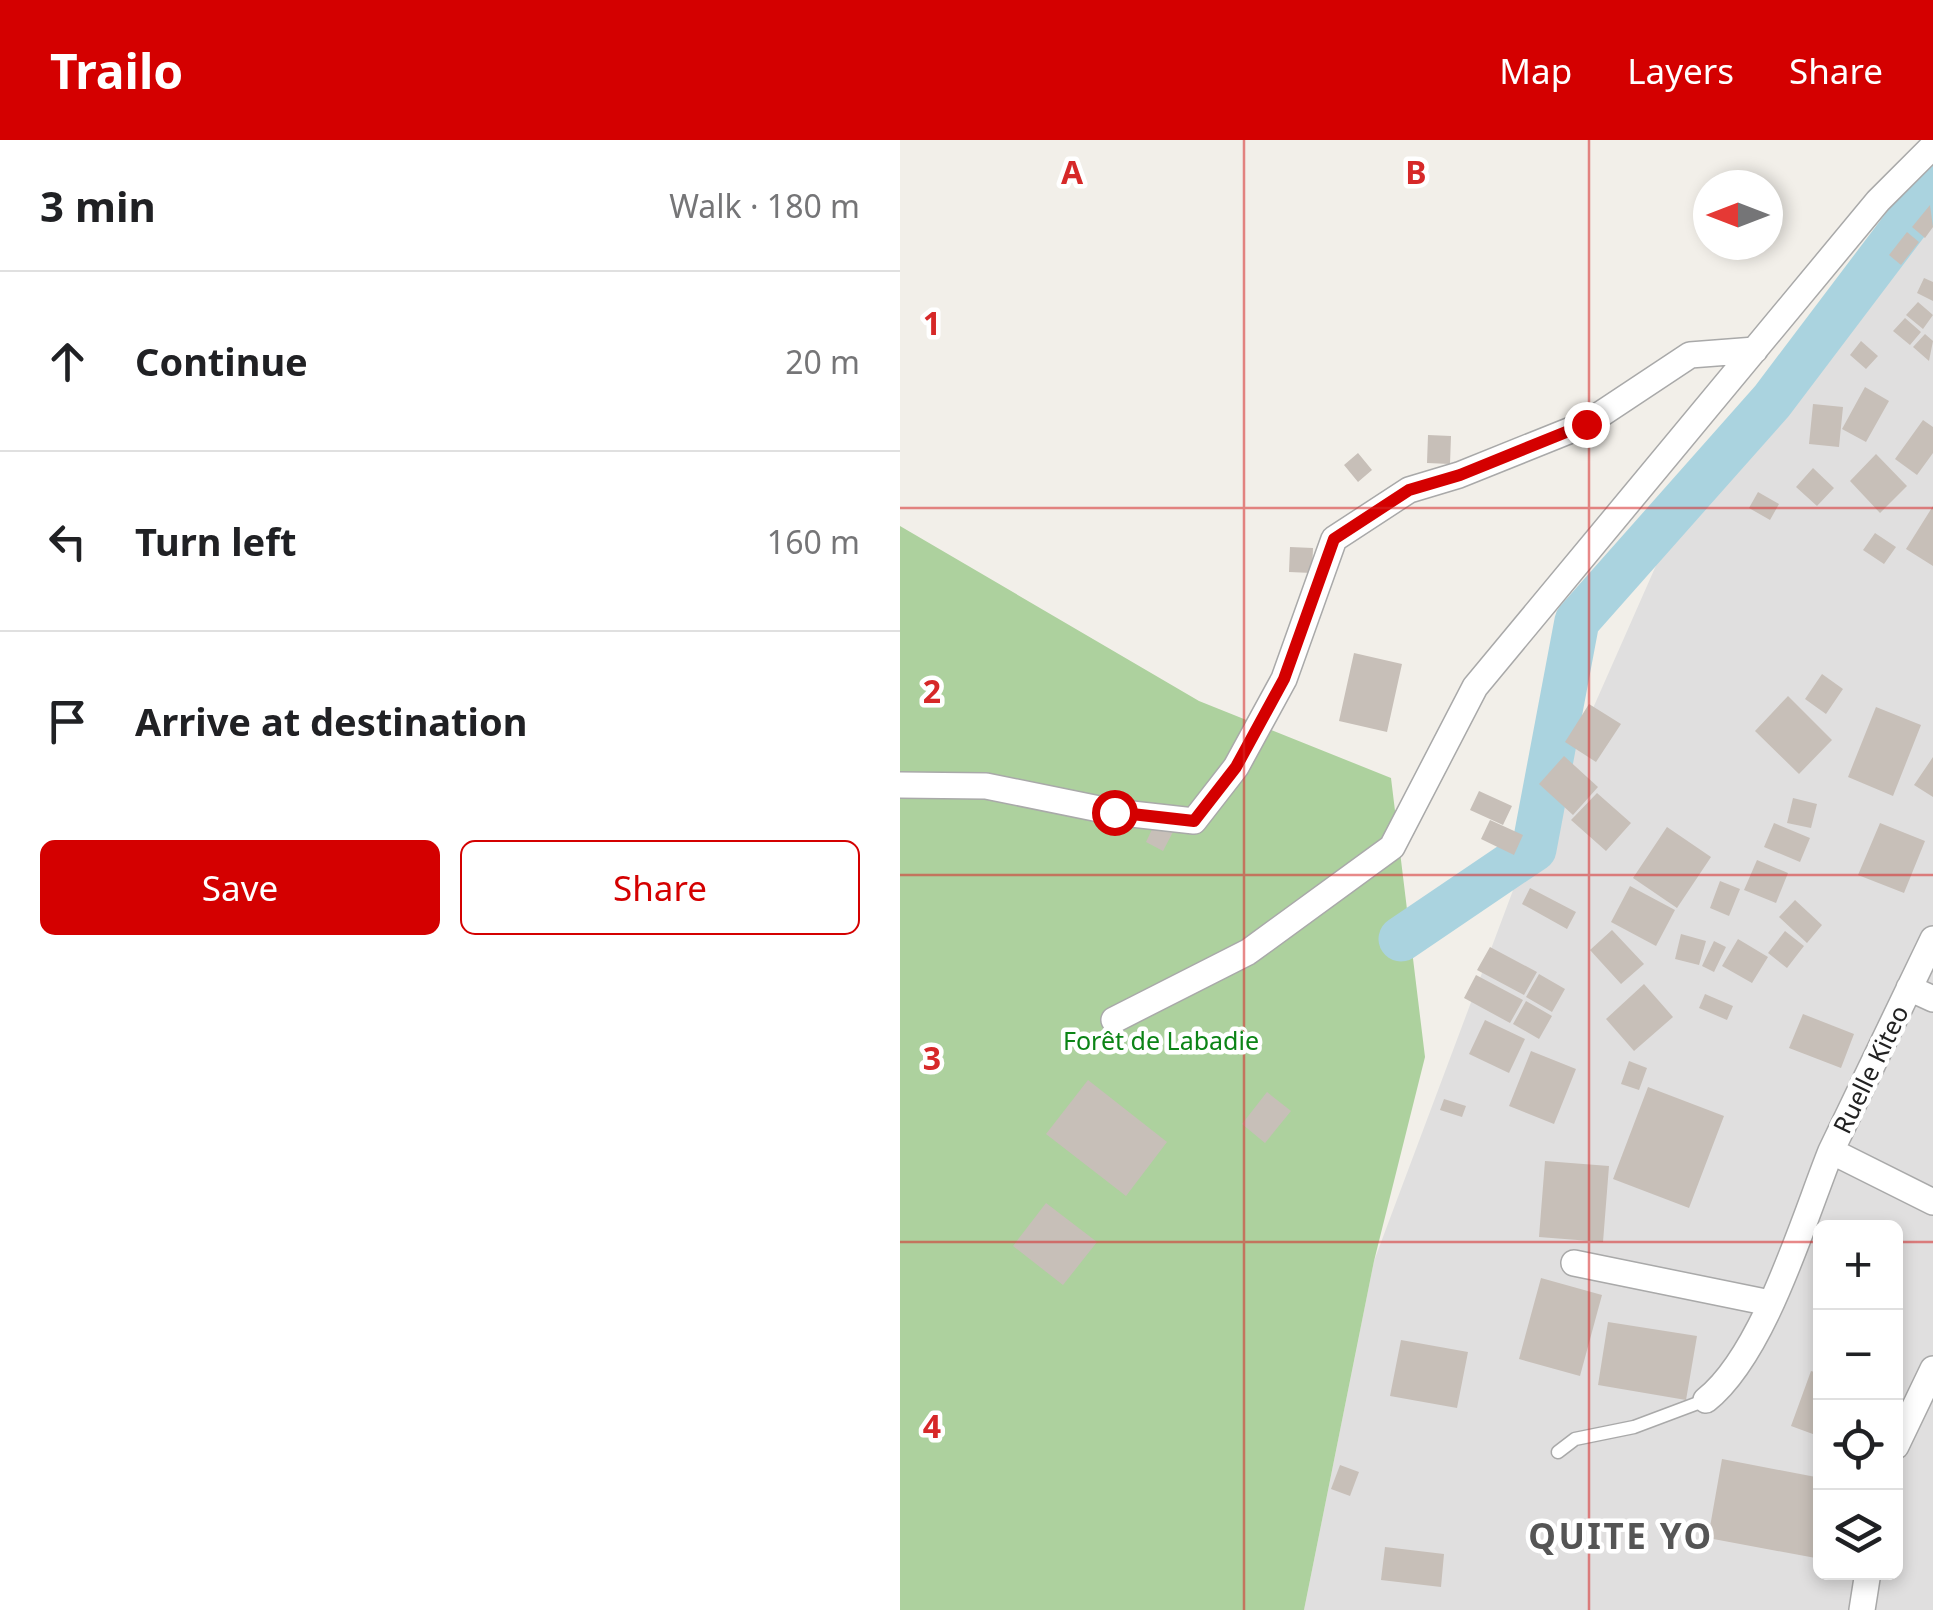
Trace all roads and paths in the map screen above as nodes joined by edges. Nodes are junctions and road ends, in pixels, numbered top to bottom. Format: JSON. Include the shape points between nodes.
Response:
{"nodes":[{"id":1,"x":1933,"y":146,"type":"edge"},
{"id":2,"x":1754,"y":350,"type":"junction"},
{"id":3,"x":900,"y":785,"type":"edge"},
{"id":4,"x":1933,"y":939,"type":"edge"},
{"id":5,"x":1921,"y":994,"type":"edge"},
{"id":6,"x":1114,"y":1020,"type":"dead end"},
{"id":7,"x":1831,"y":1151,"type":"junction"},
{"id":8,"x":1933,"y":1202,"type":"edge"},
{"id":9,"x":1574,"y":1264,"type":"dead end"},
{"id":10,"x":1770,"y":1304,"type":"junction"},
{"id":11,"x":1933,"y":1368,"type":"edge"},
{"id":12,"x":1706,"y":1400,"type":"joint"},
{"id":13,"x":1903,"y":1431,"type":"edge"},
{"id":14,"x":1558,"y":1452,"type":"dead end"},
{"id":15,"x":1867,"y":1580,"type":"edge"},
{"id":16,"x":1862,"y":1610,"type":"edge"}],
"edges":[{"from":1,"to":2,"type":"street","via":[[1878,201]]},
{"from":2,"to":3,"type":"street","via":[[1690,354],[1586,424],[1409,490],[1334,539],[1284,679],[1236,767],[1194,821],[986,786]]},
{"from":2,"to":6,"type":"street","via":[[1475,686],[1392,847],[1248,952]]},
{"from":4,"to":5,"type":"street","name":"Ruelle Kiteo"},
{"from":5,"to":7,"type":"street","name":"Ruelle Kiteo"},
{"from":7,"to":8,"type":"street","name":"Ruelle Kiteo"},
{"from":7,"to":10,"type":"street"},
{"from":9,"to":10,"type":"street"},
{"from":10,"to":12,"type":"street","via":[[1729,1382]]},
{"from":11,"to":13,"type":"street"},
{"from":12,"to":14,"type":"lane","via":[[1634,1427],[1575,1439]]},
{"from":15,"to":16,"type":"street"}]}
